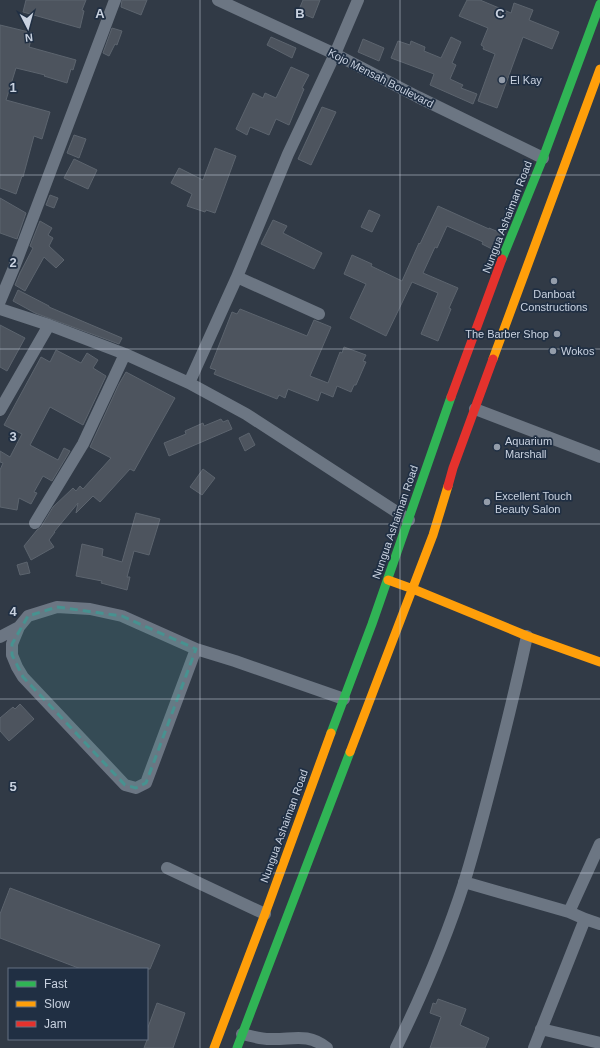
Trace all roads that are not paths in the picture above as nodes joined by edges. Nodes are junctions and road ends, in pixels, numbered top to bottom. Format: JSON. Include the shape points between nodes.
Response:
{"nodes":[{"id":1,"x":115,"y":0,"type":"edge"},
{"id":2,"x":218,"y":0,"type":"edge"},
{"id":3,"x":358,"y":0,"type":"edge"},
{"id":4,"x":600,"y":4,"type":"edge"},
{"id":5,"x":335,"y":54,"type":"junction"},
{"id":6,"x":600,"y":69,"type":"edge"},
{"id":7,"x":596,"y":90,"type":"edge"},
{"id":8,"x":543,"y":158,"type":"junction"},
{"id":9,"x":237,"y":277,"type":"junction"},
{"id":10,"x":0,"y":301,"type":"edge"},
{"id":11,"x":0,"y":309,"type":"edge"},
{"id":12,"x":319,"y":314,"type":"dead end"},
{"id":13,"x":49,"y":325,"type":"junction"},
{"id":14,"x":126,"y":354,"type":"junction"},
{"id":15,"x":190,"y":383,"type":"junction"},
{"id":16,"x":475,"y":409,"type":"junction"},
{"id":17,"x":0,"y":410,"type":"edge"},
{"id":18,"x":600,"y":458,"type":"edge"},
{"id":19,"x":408,"y":520,"type":"junction"},
{"id":20,"x":34,"y":523,"type":"dead end"},
{"id":21,"x":388,"y":580,"type":"junction"},
{"id":22,"x":413,"y":589,"type":"junction"},
{"id":23,"x":19,"y":627,"type":"junction"},
{"id":24,"x":527,"y":636,"type":"junction"},
{"id":25,"x":0,"y":637,"type":"edge"},
{"id":26,"x":196,"y":648,"type":"junction"},
{"id":27,"x":600,"y":662,"type":"edge"},
{"id":28,"x":344,"y":699,"type":"junction"},
{"id":29,"x":600,"y":844,"type":"edge"},
{"id":30,"x":167,"y":868,"type":"dead end"},
{"id":31,"x":464,"y":882,"type":"junction"},
{"id":32,"x":569,"y":912,"type":"junction"},
{"id":33,"x":265,"y":914,"type":"junction"},
{"id":34,"x":585,"y":919,"type":"junction"},
{"id":35,"x":600,"y":924,"type":"edge"},
{"id":36,"x":541,"y":1029,"type":"junction"},
{"id":37,"x":242,"y":1034,"type":"junction"},
{"id":38,"x":600,"y":1043,"type":"edge"},
{"id":39,"x":214,"y":1048,"type":"edge"},
{"id":40,"x":236,"y":1048,"type":"edge"},
{"id":41,"x":327,"y":1048,"type":"edge"},
{"id":42,"x":396,"y":1048,"type":"edge"},
{"id":43,"x":534,"y":1048,"type":"edge"}],
"edges":[{"from":1,"to":10,"type":"street"},
{"from":2,"to":5,"type":"street","name":"Kojo Mensah Boulevard"},
{"from":3,"to":5,"type":"street"},
{"from":4,"to":8,"type":"main road","name":"Nungua Ashaiman Road"},
{"from":5,"to":8,"type":"street","name":"Kojo Mensah Boulevard"},
{"from":5,"to":9,"type":"street","via":[[288,154]]},
{"from":6,"to":7,"type":"main road"},
{"from":7,"to":16,"type":"main road"},
{"from":8,"to":19,"type":"main road","name":"Nungua Ashaiman Road","via":[[502,260]]},
{"from":9,"to":12,"type":"street"},
{"from":9,"to":15,"type":"street"},
{"from":11,"to":13,"type":"street"},
{"from":13,"to":14,"type":"street"},
{"from":13,"to":17,"type":"street"},
{"from":14,"to":15,"type":"street"},
{"from":14,"to":20,"type":"street","via":[[83,444]]},
{"from":15,"to":19,"type":"street","via":[[246,414]]},
{"from":16,"to":18,"type":"street"},
{"from":16,"to":22,"type":"main road"},
{"from":19,"to":21,"type":"main road","name":"Nungua Ashaiman Road"},
{"from":21,"to":22,"type":"main road"},
{"from":21,"to":28,"type":"main road","name":"Nungua Ashaiman Road"},
{"from":22,"to":24,"type":"main road"},
{"from":22,"to":37,"type":"main road"},
{"from":23,"to":25,"type":"street"},
{"from":23,"to":26,"type":"street","via":[[28,616],[57,607],[90,609],[122,616]]},
{"from":23,"to":26,"type":"street","via":[[12,644],[12,655],[23,677],[125,785],[136,788],[146,783]]},
{"from":24,"to":27,"type":"main road"},
{"from":24,"to":31,"type":"street","via":[[514,696]]},
{"from":26,"to":28,"type":"street"},
{"from":28,"to":33,"type":"main road","name":"Nungua Ashaiman Road"},
{"from":29,"to":32,"type":"street"},
{"from":30,"to":33,"type":"street"},
{"from":31,"to":32,"type":"street"},
{"from":31,"to":42,"type":"street","via":[[440,950]]},
{"from":32,"to":34,"type":"street"},
{"from":33,"to":39,"type":"main road","name":"Nungua Ashaiman Road"},
{"from":34,"to":35,"type":"street"},
{"from":34,"to":36,"type":"street"},
{"from":36,"to":38,"type":"street"},
{"from":36,"to":43,"type":"street"},
{"from":37,"to":40,"type":"main road"},
{"from":37,"to":41,"type":"street","via":[[267,1039],[301,1037],[314,1040]]}]}
